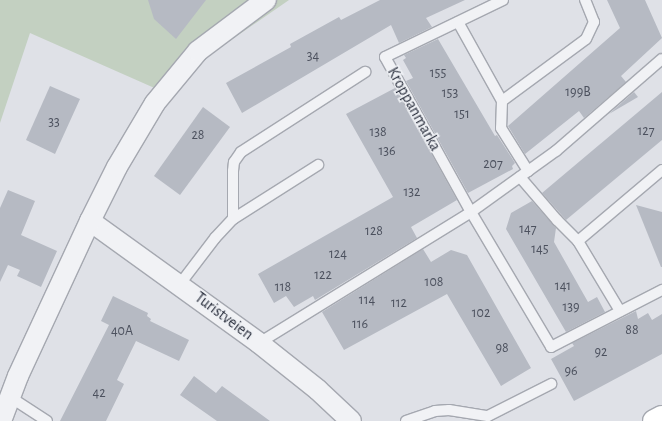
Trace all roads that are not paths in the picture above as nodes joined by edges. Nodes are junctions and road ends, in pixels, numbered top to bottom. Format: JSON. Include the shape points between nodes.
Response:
{"nodes":[{"id":1,"x":266,"y":0,"type":"edge"},
{"id":2,"x":504,"y":0,"type":"edge"},
{"id":3,"x":585,"y":0,"type":"edge"},
{"id":4,"x":458,"y":22,"type":"junction"},
{"id":5,"x":662,"y":59,"type":"edge"},
{"id":6,"x":365,"y":72,"type":"dead end"},
{"id":7,"x":502,"y":101,"type":"junction"},
{"id":8,"x":318,"y":165,"type":"dead end"},
{"id":9,"x":662,"y":170,"type":"edge"},
{"id":10,"x":524,"y":174,"type":"junction"},
{"id":11,"x":470,"y":212,"type":"junction"},
{"id":12,"x":233,"y":219,"type":"junction"},
{"id":13,"x":90,"y":221,"type":"junction"},
{"id":14,"x":578,"y":241,"type":"junction"},
{"id":15,"x":180,"y":284,"type":"junction"},
{"id":16,"x":662,"y":290,"type":"edge"},
{"id":17,"x":620,"y":311,"type":"junction"},
{"id":18,"x":258,"y":342,"type":"junction"},
{"id":19,"x":551,"y":384,"type":"dead end"},
{"id":20,"x":10,"y":398,"type":"junction"},
{"id":21,"x":662,"y":417,"type":"edge"},
{"id":22,"x":1,"y":421,"type":"edge"},
{"id":23,"x":47,"y":421,"type":"edge"},
{"id":24,"x":350,"y":421,"type":"edge"},
{"id":25,"x":406,"y":421,"type":"edge"},
{"id":26,"x":654,"y":421,"type":"edge"}],
"edges":[{"from":1,"to":13,"type":"street","via":[[198,51],[155,103],[117,167]]},
{"from":2,"to":4,"type":"lane","name":"Kroppanmarka"},
{"from":3,"to":7,"type":"lane","via":[[594,22],[586,39]]},
{"from":4,"to":7,"type":"lane"},
{"from":4,"to":11,"type":"lane","name":"Kroppanmarka","via":[[385,57]]},
{"from":5,"to":10,"type":"lane","via":[[556,151]]},
{"from":6,"to":12,"type":"lane","via":[[241,152],[234,162]]},
{"from":7,"to":10,"type":"lane","via":[[501,128]]},
{"from":8,"to":12,"type":"lane"},
{"from":9,"to":14,"type":"lane"},
{"from":10,"to":11,"type":"lane"},
{"from":10,"to":14,"type":"lane","via":[[557,220]]},
{"from":11,"to":17,"type":"lane","name":"Kroppanmarka","via":[[551,347]]},
{"from":11,"to":18,"type":"lane"},
{"from":12,"to":15,"type":"lane"},
{"from":13,"to":15,"type":"street","name":"Turistveien"},
{"from":13,"to":20,"type":"street"},
{"from":14,"to":17,"type":"lane"},
{"from":15,"to":18,"type":"street","name":"Turistveien"},
{"from":16,"to":17,"type":"lane","name":"Kroppanmarka"},
{"from":18,"to":24,"type":"street","name":"Turistveien","via":[[318,390]]},
{"from":19,"to":25,"type":"lane","via":[[488,416],[449,410],[424,414]]},
{"from":20,"to":22,"type":"street"},
{"from":20,"to":23,"type":"lane"},
{"from":21,"to":26,"type":"street"}]}
